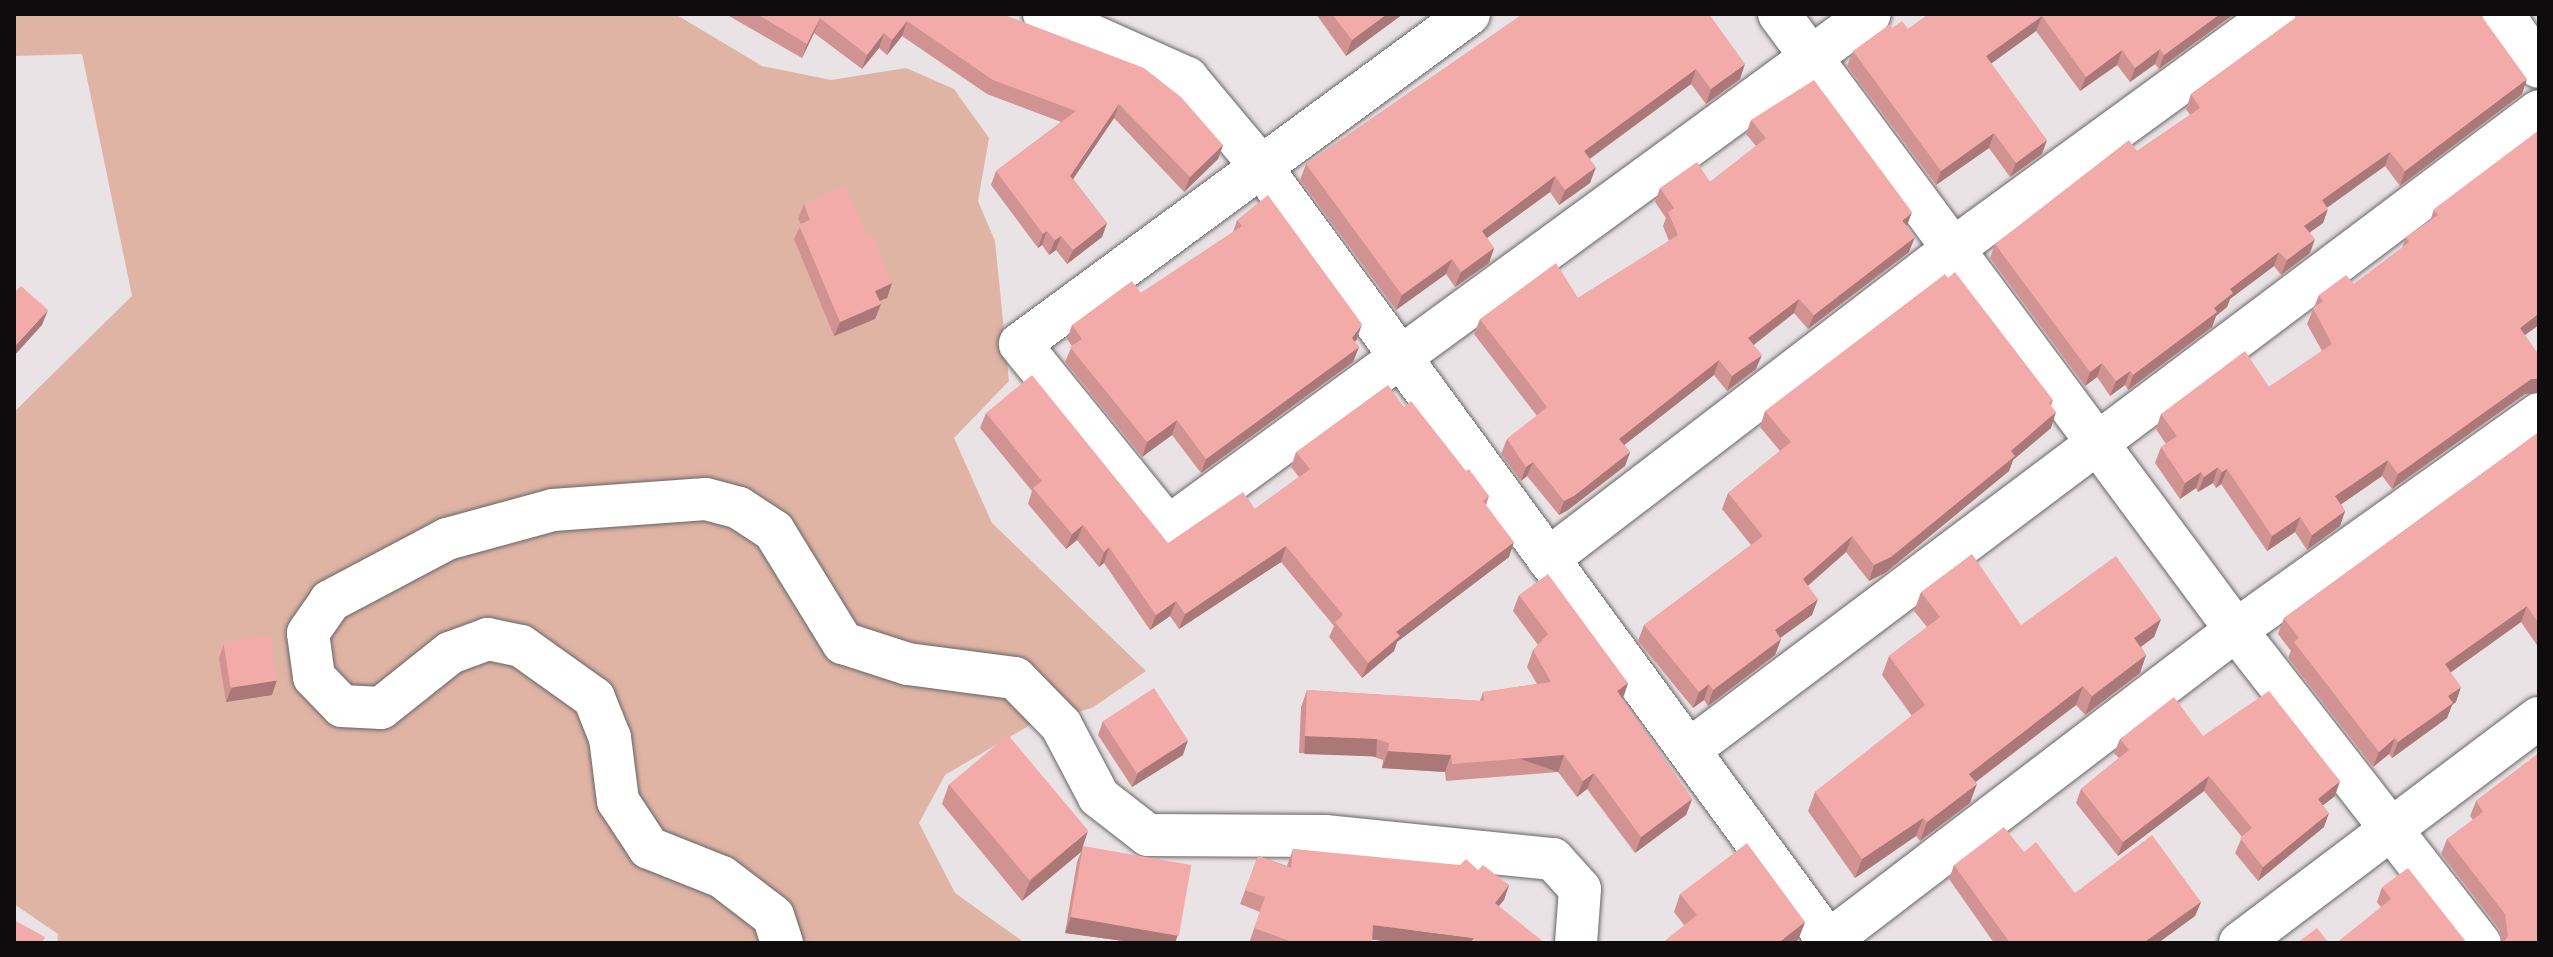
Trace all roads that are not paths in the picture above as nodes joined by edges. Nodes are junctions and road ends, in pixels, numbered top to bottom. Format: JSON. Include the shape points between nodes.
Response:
{"nodes":[{"id":1,"x":1044,"y":14,"type":"edge"},
{"id":2,"x":1469,"y":14,"type":"edge"},
{"id":3,"x":1779,"y":14,"type":"edge"},
{"id":4,"x":1870,"y":14,"type":"edge"},
{"id":5,"x":2275,"y":14,"type":"edge"},
{"id":6,"x":2503,"y":14,"type":"edge"},
{"id":7,"x":1811,"y":57,"type":"junction"},
{"id":8,"x":2539,"y":67,"type":"edge"},
{"id":9,"x":2539,"y":111,"type":"edge"},
{"id":10,"x":1259,"y":164,"type":"junction"},
{"id":11,"x":1954,"y":248,"type":"junction"},
{"id":12,"x":1399,"y":355,"type":"junction"},
{"id":13,"x":2539,"y":414,"type":"edge"},
{"id":14,"x":2097,"y":440,"type":"junction"},
{"id":15,"x":1548,"y":559,"type":"junction"},
{"id":16,"x":2236,"y":630,"type":"junction"},
{"id":17,"x":2539,"y":718,"type":"edge"},
{"id":18,"x":1689,"y":750,"type":"junction"},
{"id":19,"x":2391,"y":830,"type":"junction"},
{"id":20,"x":1828,"y":942,"type":"edge"},
{"id":21,"x":782,"y":943,"type":"edge"},
{"id":22,"x":1576,"y":943,"type":"edge"},
{"id":23,"x":2240,"y":943,"type":"edge"},
{"id":24,"x":2480,"y":943,"type":"edge"}],
"edges":[{"from":1,"to":10,"type":"street","via":[[1187,78]]},
{"from":2,"to":10,"type":"street"},
{"from":3,"to":7,"type":"street"},
{"from":4,"to":7,"type":"street"},
{"from":5,"to":11,"type":"street"},
{"from":6,"to":8,"type":"street"},
{"from":7,"to":11,"type":"street"},
{"from":7,"to":12,"type":"street"},
{"from":9,"to":14,"type":"street"},
{"from":10,"to":12,"type":"street"},
{"from":10,"to":12,"type":"street","via":[[1020,344],[1168,527]]},
{"from":11,"to":14,"type":"street"},
{"from":11,"to":15,"type":"street"},
{"from":12,"to":15,"type":"street"},
{"from":13,"to":16,"type":"street"},
{"from":14,"to":16,"type":"street"},
{"from":14,"to":18,"type":"street"},
{"from":15,"to":18,"type":"street"},
{"from":16,"to":19,"type":"street"},
{"from":16,"to":20,"type":"street"},
{"from":17,"to":19,"type":"street"},
{"from":18,"to":20,"type":"street"},
{"from":19,"to":23,"type":"street"},
{"from":19,"to":24,"type":"street"},
{"from":21,"to":22,"type":"street","via":[[773,916],[722,877],[649,848],[618,801],[610,738],[594,698],[521,646],[488,639],[450,653],[381,708],[342,706],[314,677],[308,633],[330,601],[447,539],[553,510],[706,499],[739,508],[774,531],[843,643],[908,664],[1015,678],[1061,725],[1099,797],[1148,835],[1325,836],[1553,859],[1580,889]]}]}
